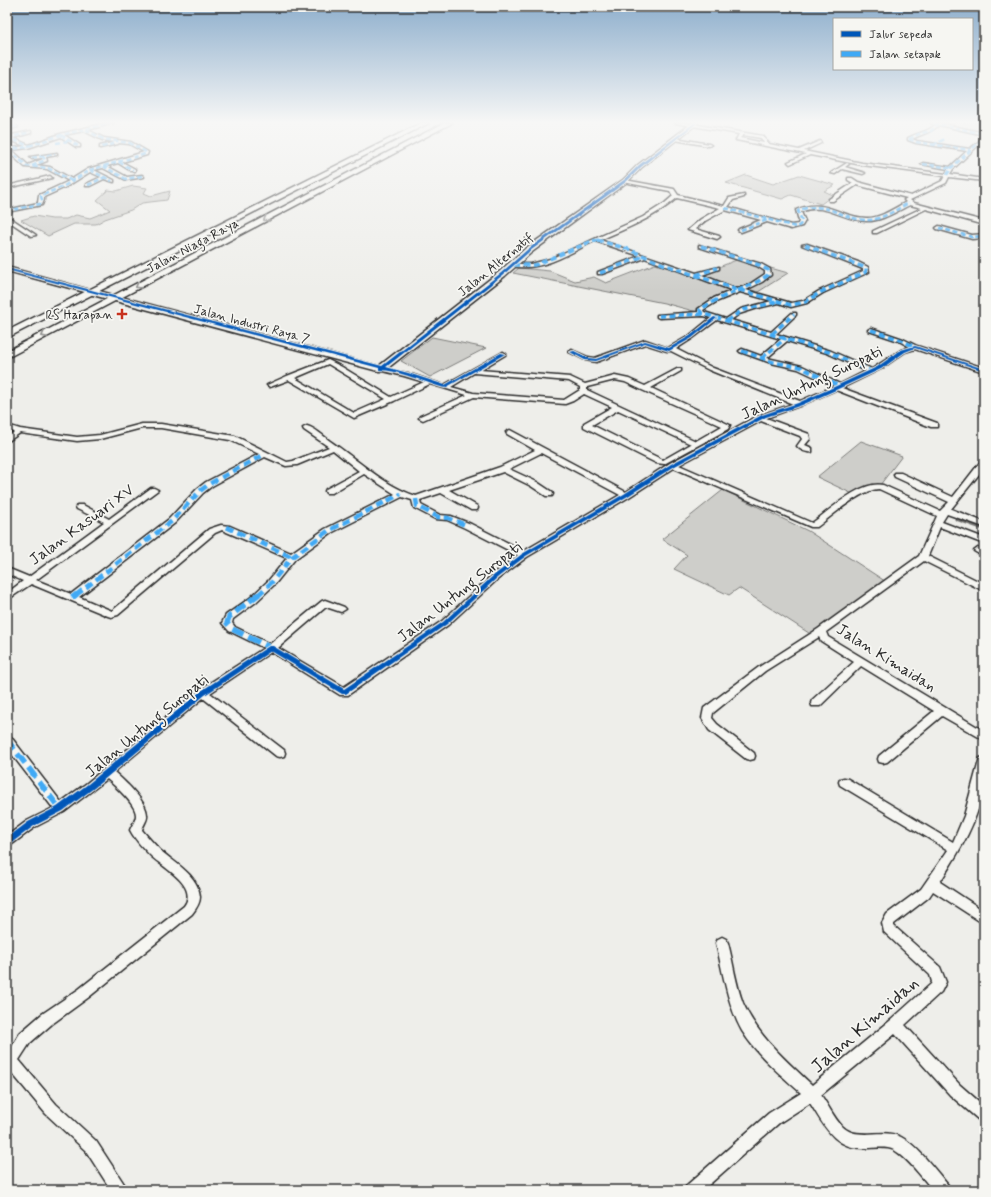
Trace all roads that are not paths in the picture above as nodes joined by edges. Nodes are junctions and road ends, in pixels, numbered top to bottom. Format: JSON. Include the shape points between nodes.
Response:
{"nodes":[{"id":1,"x":42,"y":179,"type":"edge"},
{"id":2,"x":68,"y":179,"type":"edge"},
{"id":3,"x":76,"y":179,"type":"edge"},
{"id":4,"x":101,"y":179,"type":"edge"},
{"id":5,"x":108,"y":179,"type":"edge"},
{"id":6,"x":316,"y":179,"type":"edge"},
{"id":7,"x":343,"y":179,"type":"edge"},
{"id":8,"x":850,"y":179,"type":"dead end"},
{"id":9,"x":944,"y":179,"type":"edge"},
{"id":10,"x":72,"y":181,"type":"junction"},
{"id":11,"x":112,"y":181,"type":"dead end"},
{"id":12,"x":626,"y":181,"type":"joint"},
{"id":13,"x":856,"y":183,"type":"junction"},
{"id":14,"x":88,"y":185,"type":"dead end"},
{"id":15,"x":7,"y":187,"type":"edge"},
{"id":16,"x":676,"y":196,"type":"junction"},
{"id":17,"x":742,"y":196,"type":"dead end"},
{"id":18,"x":831,"y":200,"type":"dead end"},
{"id":19,"x":909,"y":200,"type":"junction"},
{"id":20,"x":725,"y":208,"type":"junction"},
{"id":21,"x":926,"y":208,"type":"junction"},
{"id":22,"x":7,"y":211,"type":"edge"},
{"id":23,"x":7,"y":218,"type":"edge"},
{"id":24,"x":767,"y":220,"type":"junction"},
{"id":25,"x":984,"y":223,"type":"edge"},
{"id":26,"x":939,"y":228,"type":"dead end"},
{"id":27,"x":741,"y":230,"type":"dead end"},
{"id":28,"x":875,"y":232,"type":"dead end"},
{"id":29,"x":33,"y":235,"type":"dead end"},
{"id":30,"x":984,"y":236,"type":"edge"},
{"id":31,"x":717,"y":237,"type":"dead end"},
{"id":32,"x":596,"y":240,"type":"junction"},
{"id":33,"x":805,"y":245,"type":"dead end"},
{"id":34,"x":701,"y":246,"type":"dead end"},
{"id":35,"x":644,"y":256,"type":"junction"},
{"id":36,"x":513,"y":264,"type":"junction"},
{"id":37,"x":717,"y":268,"type":"dead end"},
{"id":38,"x":7,"y":270,"type":"edge"},
{"id":39,"x":600,"y":273,"type":"dead end"},
{"id":40,"x":696,"y":275,"type":"junction"},
{"id":41,"x":737,"y":291,"type":"junction"},
{"id":42,"x":92,"y":292,"type":"junction"},
{"id":43,"x":116,"y":298,"type":"junction"},
{"id":44,"x":778,"y":302,"type":"junction"},
{"id":45,"x":704,"y":314,"type":"junction"},
{"id":46,"x":794,"y":314,"type":"dead end"},
{"id":47,"x":659,"y":316,"type":"dead end"},
{"id":48,"x":715,"y":318,"type":"junction"},
{"id":49,"x":727,"y":321,"type":"junction"},
{"id":50,"x":871,"y":330,"type":"dead end"},
{"id":51,"x":772,"y":334,"type":"junction"},
{"id":52,"x":7,"y":335,"type":"edge"},
{"id":53,"x":786,"y":338,"type":"junction"},
{"id":54,"x":915,"y":347,"type":"junction"},
{"id":55,"x":672,"y":349,"type":"junction"},
{"id":56,"x":742,"y":351,"type":"dead end"},
{"id":57,"x":9,"y":352,"type":"edge"},
{"id":58,"x":572,"y":352,"type":"dead end"},
{"id":59,"x":503,"y":354,"type":"dead end"},
{"id":60,"x":762,"y":358,"type":"junction"},
{"id":61,"x":382,"y":369,"type":"junction"},
{"id":62,"x":679,"y":370,"type":"dead end"},
{"id":63,"x":984,"y":370,"type":"edge"},
{"id":64,"x":474,"y":371,"type":"junction"},
{"id":65,"x":871,"y":371,"type":"junction"},
{"id":66,"x":289,"y":377,"type":"junction"},
{"id":67,"x":430,"y":382,"type":"junction"},
{"id":68,"x":270,"y":385,"type":"dead end"},
{"id":69,"x":445,"y":387,"type":"junction"},
{"id":70,"x":838,"y":387,"type":"junction"},
{"id":71,"x":584,"y":388,"type":"junction"},
{"id":72,"x":644,"y":389,"type":"junction"},
{"id":73,"x":473,"y":395,"type":"junction"},
{"id":74,"x":392,"y":400,"type":"junction"},
{"id":75,"x":800,"y":404,"type":"junction"},
{"id":76,"x":617,"y":407,"type":"junction"},
{"id":77,"x":423,"y":418,"type":"dead end"},
{"id":78,"x":760,"y":418,"type":"junction"},
{"id":79,"x":934,"y":425,"type":"dead end"},
{"id":80,"x":7,"y":427,"type":"edge"},
{"id":81,"x":307,"y":428,"type":"dead end"},
{"id":82,"x":19,"y":431,"type":"junction"},
{"id":83,"x":510,"y":432,"type":"dead end"},
{"id":84,"x":7,"y":440,"type":"edge"},
{"id":85,"x":695,"y":443,"type":"junction"},
{"id":86,"x":334,"y":447,"type":"junction"},
{"id":87,"x":541,"y":450,"type":"junction"},
{"id":88,"x":809,"y":450,"type":"dead end"},
{"id":89,"x":265,"y":454,"type":"junction"},
{"id":90,"x":984,"y":463,"type":"edge"},
{"id":91,"x":673,"y":466,"type":"junction"},
{"id":92,"x":503,"y":469,"type":"junction"},
{"id":93,"x":364,"y":471,"type":"junction"},
{"id":94,"x":898,"y":475,"type":"dead end"},
{"id":95,"x":154,"y":490,"type":"dead end"},
{"id":96,"x":442,"y":490,"type":"junction"},
{"id":97,"x":329,"y":491,"type":"dead end"},
{"id":98,"x":401,"y":494,"type":"junction"},
{"id":99,"x":549,"y":494,"type":"dead end"},
{"id":100,"x":626,"y":495,"type":"junction"},
{"id":101,"x":416,"y":499,"type":"junction"},
{"id":102,"x":954,"y":501,"type":"junction"},
{"id":103,"x":80,"y":507,"type":"dead end"},
{"id":104,"x":474,"y":508,"type":"dead end"},
{"id":105,"x":941,"y":516,"type":"junction"},
{"id":106,"x":110,"y":522,"type":"junction"},
{"id":107,"x":984,"y":525,"type":"edge"},
{"id":108,"x":984,"y":541,"type":"edge"},
{"id":109,"x":524,"y":554,"type":"junction"},
{"id":110,"x":292,"y":557,"type":"junction"},
{"id":111,"x":923,"y":557,"type":"junction"},
{"id":112,"x":7,"y":571,"type":"edge"},
{"id":113,"x":30,"y":580,"type":"junction"},
{"id":114,"x":984,"y":588,"type":"edge"},
{"id":115,"x":7,"y":597,"type":"edge"},
{"id":116,"x":72,"y":598,"type":"junction"},
{"id":117,"x":340,"y":609,"type":"dead end"},
{"id":118,"x":821,"y":631,"type":"junction"},
{"id":119,"x":271,"y":648,"type":"junction"},
{"id":120,"x":860,"y":662,"type":"junction"},
{"id":121,"x":203,"y":693,"type":"junction"},
{"id":122,"x":816,"y":703,"type":"dead end"},
{"id":123,"x":941,"y":711,"type":"junction"},
{"id":124,"x":984,"y":736,"type":"edge"},
{"id":125,"x":7,"y":740,"type":"edge"},
{"id":126,"x":280,"y":753,"type":"dead end"},
{"id":127,"x":750,"y":756,"type":"dead end"},
{"id":128,"x":883,"y":759,"type":"dead end"},
{"id":129,"x":984,"y":761,"type":"edge"},
{"id":130,"x":107,"y":772,"type":"junction"},
{"id":131,"x":844,"y":782,"type":"dead end"},
{"id":132,"x":60,"y":808,"type":"junction"},
{"id":133,"x":7,"y":842,"type":"edge"},
{"id":134,"x":955,"y":849,"type":"junction"},
{"id":135,"x":932,"y":884,"type":"junction"},
{"id":136,"x":984,"y":918,"type":"edge"},
{"id":137,"x":722,"y":943,"type":"dead end"},
{"id":138,"x":896,"y":1025,"type":"junction"},
{"id":139,"x":812,"y":1094,"type":"junction"},
{"id":140,"x":984,"y":1115,"type":"edge"},
{"id":141,"x":120,"y":1190,"type":"edge"},
{"id":142,"x":692,"y":1190,"type":"edge"},
{"id":143,"x":942,"y":1190,"type":"edge"}],
"edges":[{"from":1,"to":15,"type":"street"},
{"from":2,"to":10,"type":"street"},
{"from":3,"to":10,"type":"street"},
{"from":4,"to":14,"type":"street"},
{"from":5,"to":11,"type":"street"},
{"from":6,"to":42,"type":"main road","name":"Jalan Niaga Raya"},
{"from":7,"to":43,"type":"main road","name":"Jalan Niaga Raya","one_way":true},
{"from":8,"to":13,"type":"street"},
{"from":9,"to":19,"type":"street"},
{"from":10,"to":22,"type":"street","via":[[41,196],[40,204]]},
{"from":12,"to":16,"type":"street","via":[[672,190]]},
{"from":12,"to":36,"type":"street","name":"Jalan Alternatif"},
{"from":13,"to":18,"type":"street"},
{"from":13,"to":19,"type":"street"},
{"from":16,"to":20,"type":"street"},
{"from":16,"to":32,"type":"street","via":[[661,209]]},
{"from":17,"to":20,"type":"street","via":[[731,199]]},
{"from":19,"to":21,"type":"street"},
{"from":19,"to":24,"type":"street","via":[[895,210],[869,220],[810,206],[798,211],[802,222],[798,226],[791,227]]},
{"from":20,"to":24,"type":"street"},
{"from":20,"to":31,"type":"street","via":[[691,230]]},
{"from":21,"to":25,"type":"street"},
{"from":21,"to":28,"type":"street"},
{"from":23,"to":29,"type":"street"},
{"from":24,"to":27,"type":"street"},
{"from":26,"to":30,"type":"street","via":[[972,237]]},
{"from":32,"to":35,"type":"street"},
{"from":32,"to":36,"type":"street","via":[[535,265]]},
{"from":33,"to":44,"type":"street","via":[[856,263],[867,270],[800,304]]},
{"from":34,"to":41,"type":"street","via":[[768,270],[768,275],[762,280]]},
{"from":35,"to":39,"type":"street"},
{"from":35,"to":40,"type":"street"},
{"from":36,"to":61,"type":"street","name":"Jalan Alternatif"},
{"from":37,"to":40,"type":"street"},
{"from":38,"to":42,"type":"street"},
{"from":40,"to":41,"type":"street"},
{"from":41,"to":44,"type":"street"},
{"from":41,"to":45,"type":"street","via":[[702,308],[700,312]]},
{"from":42,"to":43,"type":"street","name":"Jalan Industri Raya 7"},
{"from":42,"to":52,"type":"main road","name":"Jalan Niaga Raya"},
{"from":43,"to":57,"type":"main road","name":"Jalan Niaga Raya","one_way":true},
{"from":43,"to":61,"type":"street","name":"Jalan Industri Raya 7"},
{"from":44,"to":49,"type":"street","via":[[744,310],[731,316]]},
{"from":45,"to":47,"type":"street"},
{"from":45,"to":48,"type":"street"},
{"from":46,"to":51,"type":"street"},
{"from":48,"to":49,"type":"street"},
{"from":48,"to":55,"type":"street"},
{"from":49,"to":51,"type":"street"},
{"from":50,"to":54,"type":"street"},
{"from":51,"to":53,"type":"street"},
{"from":53,"to":60,"type":"street"},
{"from":53,"to":65,"type":"street","via":[[829,352]]},
{"from":54,"to":63,"type":"street"},
{"from":54,"to":65,"type":"street","name":"Jalan Untung Suropati","via":[[903,351]]},
{"from":55,"to":58,"type":"street","via":[[665,350],[642,342],[593,360]]},
{"from":55,"to":75,"type":"street","via":[[716,371]]},
{"from":56,"to":60,"type":"street"},
{"from":59,"to":64,"type":"street"},
{"from":60,"to":70,"type":"street","via":[[800,368]]},
{"from":61,"to":67,"type":"street"},
{"from":62,"to":72,"type":"street"},
{"from":64,"to":69,"type":"street"},
{"from":64,"to":71,"type":"street","via":[[572,380]]},
{"from":65,"to":70,"type":"street","name":"Jalan Untung Suropati"},
{"from":66,"to":68,"type":"street"},
{"from":66,"to":74,"type":"street","via":[[328,362]]},
{"from":66,"to":74,"type":"street","via":[[354,416]]},
{"from":67,"to":69,"type":"street"},
{"from":67,"to":74,"type":"street"},
{"from":69,"to":73,"type":"street"},
{"from":70,"to":75,"type":"street","name":"Jalan Untung Suropati"},
{"from":70,"to":79,"type":"street"},
{"from":71,"to":72,"type":"street","via":[[617,378]]},
{"from":71,"to":73,"type":"street","via":[[570,401],[565,402]]},
{"from":71,"to":76,"type":"street"},
{"from":72,"to":85,"type":"street","via":[[726,425]]},
{"from":73,"to":77,"type":"street"},
{"from":75,"to":78,"type":"street","name":"Jalan Untung Suropati"},
{"from":76,"to":85,"type":"street"},
{"from":76,"to":85,"type":"street","via":[[587,425],[661,461],[666,461]]},
{"from":78,"to":88,"type":"street","via":[[803,434],[806,439],[801,446]]},
{"from":78,"to":91,"type":"street","name":"Jalan Untung Suropati"},
{"from":80,"to":82,"type":"street"},
{"from":81,"to":86,"type":"street"},
{"from":82,"to":84,"type":"street"},
{"from":82,"to":89,"type":"street","via":[[89,439],[142,426],[161,426],[232,438]]},
{"from":83,"to":87,"type":"street"},
{"from":86,"to":89,"type":"street","via":[[290,464],[282,463]]},
{"from":86,"to":93,"type":"street"},
{"from":87,"to":92,"type":"street"},
{"from":87,"to":100,"type":"street"},
{"from":89,"to":116,"type":"street","via":[[209,484],[167,525]]},
{"from":90,"to":102,"type":"street"},
{"from":91,"to":100,"type":"street","name":"Jalan Untung Suropati"},
{"from":91,"to":105,"type":"street","via":[[811,525],[872,486],[880,487]]},
{"from":92,"to":96,"type":"street"},
{"from":92,"to":99,"type":"street"},
{"from":93,"to":97,"type":"street","via":[[351,476]]},
{"from":93,"to":98,"type":"street"},
{"from":94,"to":102,"type":"street"},
{"from":95,"to":106,"type":"street","name":"Jalan Kasuari XV"},
{"from":96,"to":101,"type":"street"},
{"from":96,"to":104,"type":"street"},
{"from":98,"to":101,"type":"street"},
{"from":98,"to":110,"type":"street","via":[[359,514]]},
{"from":100,"to":109,"type":"street","name":"Jalan Untung Suropati"},
{"from":101,"to":109,"type":"street","via":[[417,506],[429,513],[468,526]]},
{"from":102,"to":105,"type":"street"},
{"from":103,"to":106,"type":"street"},
{"from":105,"to":107,"type":"street"},
{"from":105,"to":108,"type":"street"},
{"from":105,"to":111,"type":"street"},
{"from":106,"to":113,"type":"street","name":"Jalan Kasuari XV"},
{"from":109,"to":119,"type":"street","name":"Jalan Untung Suropati","via":[[445,623],[344,692]]},
{"from":110,"to":116,"type":"street","via":[[221,527],[212,531],[115,613],[111,614]]},
{"from":110,"to":119,"type":"street","via":[[272,582],[229,617],[227,623],[232,629]]},
{"from":111,"to":114,"type":"street"},
{"from":111,"to":118,"type":"street","name":"Jalan Kimaidan"},
{"from":112,"to":113,"type":"street"},
{"from":113,"to":115,"type":"street","name":"Jalan Kasuari XV"},
{"from":113,"to":116,"type":"street"},
{"from":117,"to":119,"type":"street","via":[[324,603]]},
{"from":118,"to":120,"type":"street","name":"Jalan Kimaidan","via":[[824,639]]},
{"from":118,"to":127,"type":"street","via":[[762,669],[708,711],[707,718],[713,727]]},
{"from":119,"to":121,"type":"street","name":"Jalan Untung Suropati"},
{"from":120,"to":122,"type":"street"},
{"from":120,"to":123,"type":"street","name":"Jalan Kimaidan"},
{"from":121,"to":126,"type":"street"},
{"from":121,"to":130,"type":"street","name":"Jalan Untung Suropati"},
{"from":123,"to":124,"type":"street","name":"Jalan Kimaidan"},
{"from":123,"to":128,"type":"street"},
{"from":125,"to":132,"type":"street"},
{"from":129,"to":134,"type":"street","name":"Jalan Kimaidan","via":[[970,816]]},
{"from":130,"to":132,"type":"street","name":"Jalan Untung Suropati"},
{"from":130,"to":141,"type":"street","via":[[134,799],[142,812],[136,830],[191,886],[193,902],[188,910],[30,1033],[11,1061],[51,1109],[92,1146]]},
{"from":131,"to":134,"type":"street"},
{"from":132,"to":133,"type":"street","name":"Jalan Untung Suropati","via":[[31,824]]},
{"from":134,"to":135,"type":"street","name":"Jalan Kimaidan"},
{"from":135,"to":136,"type":"street"},
{"from":135,"to":138,"type":"street","name":"Jalan Kimaidan","via":[[925,893],[888,923],[888,928],[935,971],[939,982],[936,988]]},
{"from":137,"to":139,"type":"street","via":[[736,1002],[747,1026],[765,1050]]},
{"from":138,"to":139,"type":"street","name":"Jalan Kimaidan"},
{"from":138,"to":140,"type":"street","via":[[956,1090]]},
{"from":139,"to":142,"type":"street","name":"Jalan Kimaidan","via":[[774,1118]]},
{"from":139,"to":143,"type":"street","via":[[837,1131],[849,1139],[896,1142],[908,1151]]}]}
